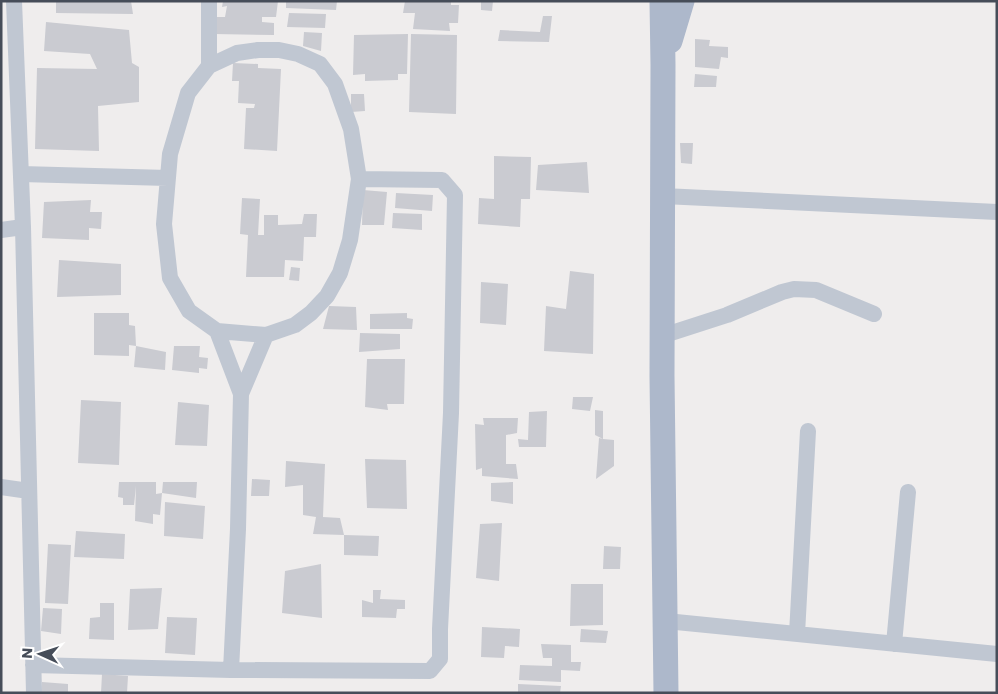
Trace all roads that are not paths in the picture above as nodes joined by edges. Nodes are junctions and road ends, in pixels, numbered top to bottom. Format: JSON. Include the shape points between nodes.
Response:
{"nodes":[{"id":1,"x":14,"y":1,"type":"edge"},
{"id":2,"x":209,"y":1,"type":"edge"},
{"id":3,"x":662,"y":1,"type":"edge"},
{"id":4,"x":682,"y":1,"type":"edge"},
{"id":5,"x":663,"y":65,"type":"junction"},
{"id":6,"x":209,"y":66,"type":"junction"},
{"id":7,"x":21,"y":174,"type":"junction"},
{"id":8,"x":168,"y":178,"type":"junction"},
{"id":9,"x":359,"y":178,"type":"junction"},
{"id":10,"x":663,"y":196,"type":"junction"},
{"id":11,"x":997,"y":212,"type":"edge"},
{"id":12,"x":23,"y":227,"type":"junction"},
{"id":13,"x":1,"y":230,"type":"edge"},
{"id":14,"x":874,"y":314,"type":"dead end"},
{"id":15,"x":217,"y":331,"type":"junction"},
{"id":16,"x":266,"y":335,"type":"junction"},
{"id":17,"x":662,"y":336,"type":"junction"},
{"id":18,"x":241,"y":394,"type":"junction"},
{"id":19,"x":808,"y":431,"type":"dead end"},
{"id":20,"x":1,"y":487,"type":"edge"},
{"id":21,"x":29,"y":491,"type":"junction"},
{"id":22,"x":908,"y":492,"type":"dead end"},
{"id":23,"x":666,"y":620,"type":"junction"},
{"id":24,"x":797,"y":634,"type":"junction"},
{"id":25,"x":894,"y":644,"type":"junction"},
{"id":26,"x":997,"y":654,"type":"edge"},
{"id":27,"x":34,"y":665,"type":"junction"},
{"id":28,"x":231,"y":670,"type":"junction"},
{"id":29,"x":34,"y":693,"type":"edge"},
{"id":30,"x":666,"y":693,"type":"edge"}],
"edges":[{"from":1,"to":7,"type":"street"},
{"from":2,"to":6,"type":"street"},
{"from":3,"to":5,"type":"main road"},
{"from":4,"to":5,"type":"main road"},
{"from":5,"to":10,"type":"main road"},
{"from":6,"to":8,"type":"street","via":[[188,93],[170,154]]},
{"from":6,"to":9,"type":"street","via":[[237,53],[258,50],[289,52],[320,64],[335,84],[348,120]]},
{"from":7,"to":8,"type":"street"},
{"from":7,"to":12,"type":"street"},
{"from":8,"to":15,"type":"street","via":[[164,224],[170,278],[189,311]]},
{"from":9,"to":16,"type":"street","via":[[350,240],[340,273],[327,296],[295,325]]},
{"from":9,"to":28,"type":"street","via":[[442,180],[455,195],[452,413],[440,659],[430,671]]},
{"from":10,"to":11,"type":"street"},
{"from":10,"to":17,"type":"main road"},
{"from":12,"to":13,"type":"street"},
{"from":12,"to":21,"type":"street"},
{"from":14,"to":17,"type":"street","via":[[816,290],[794,289]]},
{"from":15,"to":16,"type":"street"},
{"from":15,"to":18,"type":"street"},
{"from":16,"to":18,"type":"street"},
{"from":17,"to":23,"type":"main road"},
{"from":18,"to":28,"type":"street"},
{"from":19,"to":24,"type":"street"},
{"from":20,"to":21,"type":"street"},
{"from":21,"to":27,"type":"street"},
{"from":22,"to":25,"type":"street"},
{"from":23,"to":24,"type":"street"},
{"from":23,"to":30,"type":"main road"},
{"from":24,"to":25,"type":"street"},
{"from":25,"to":26,"type":"street"},
{"from":27,"to":28,"type":"street"},
{"from":27,"to":29,"type":"street"}]}
